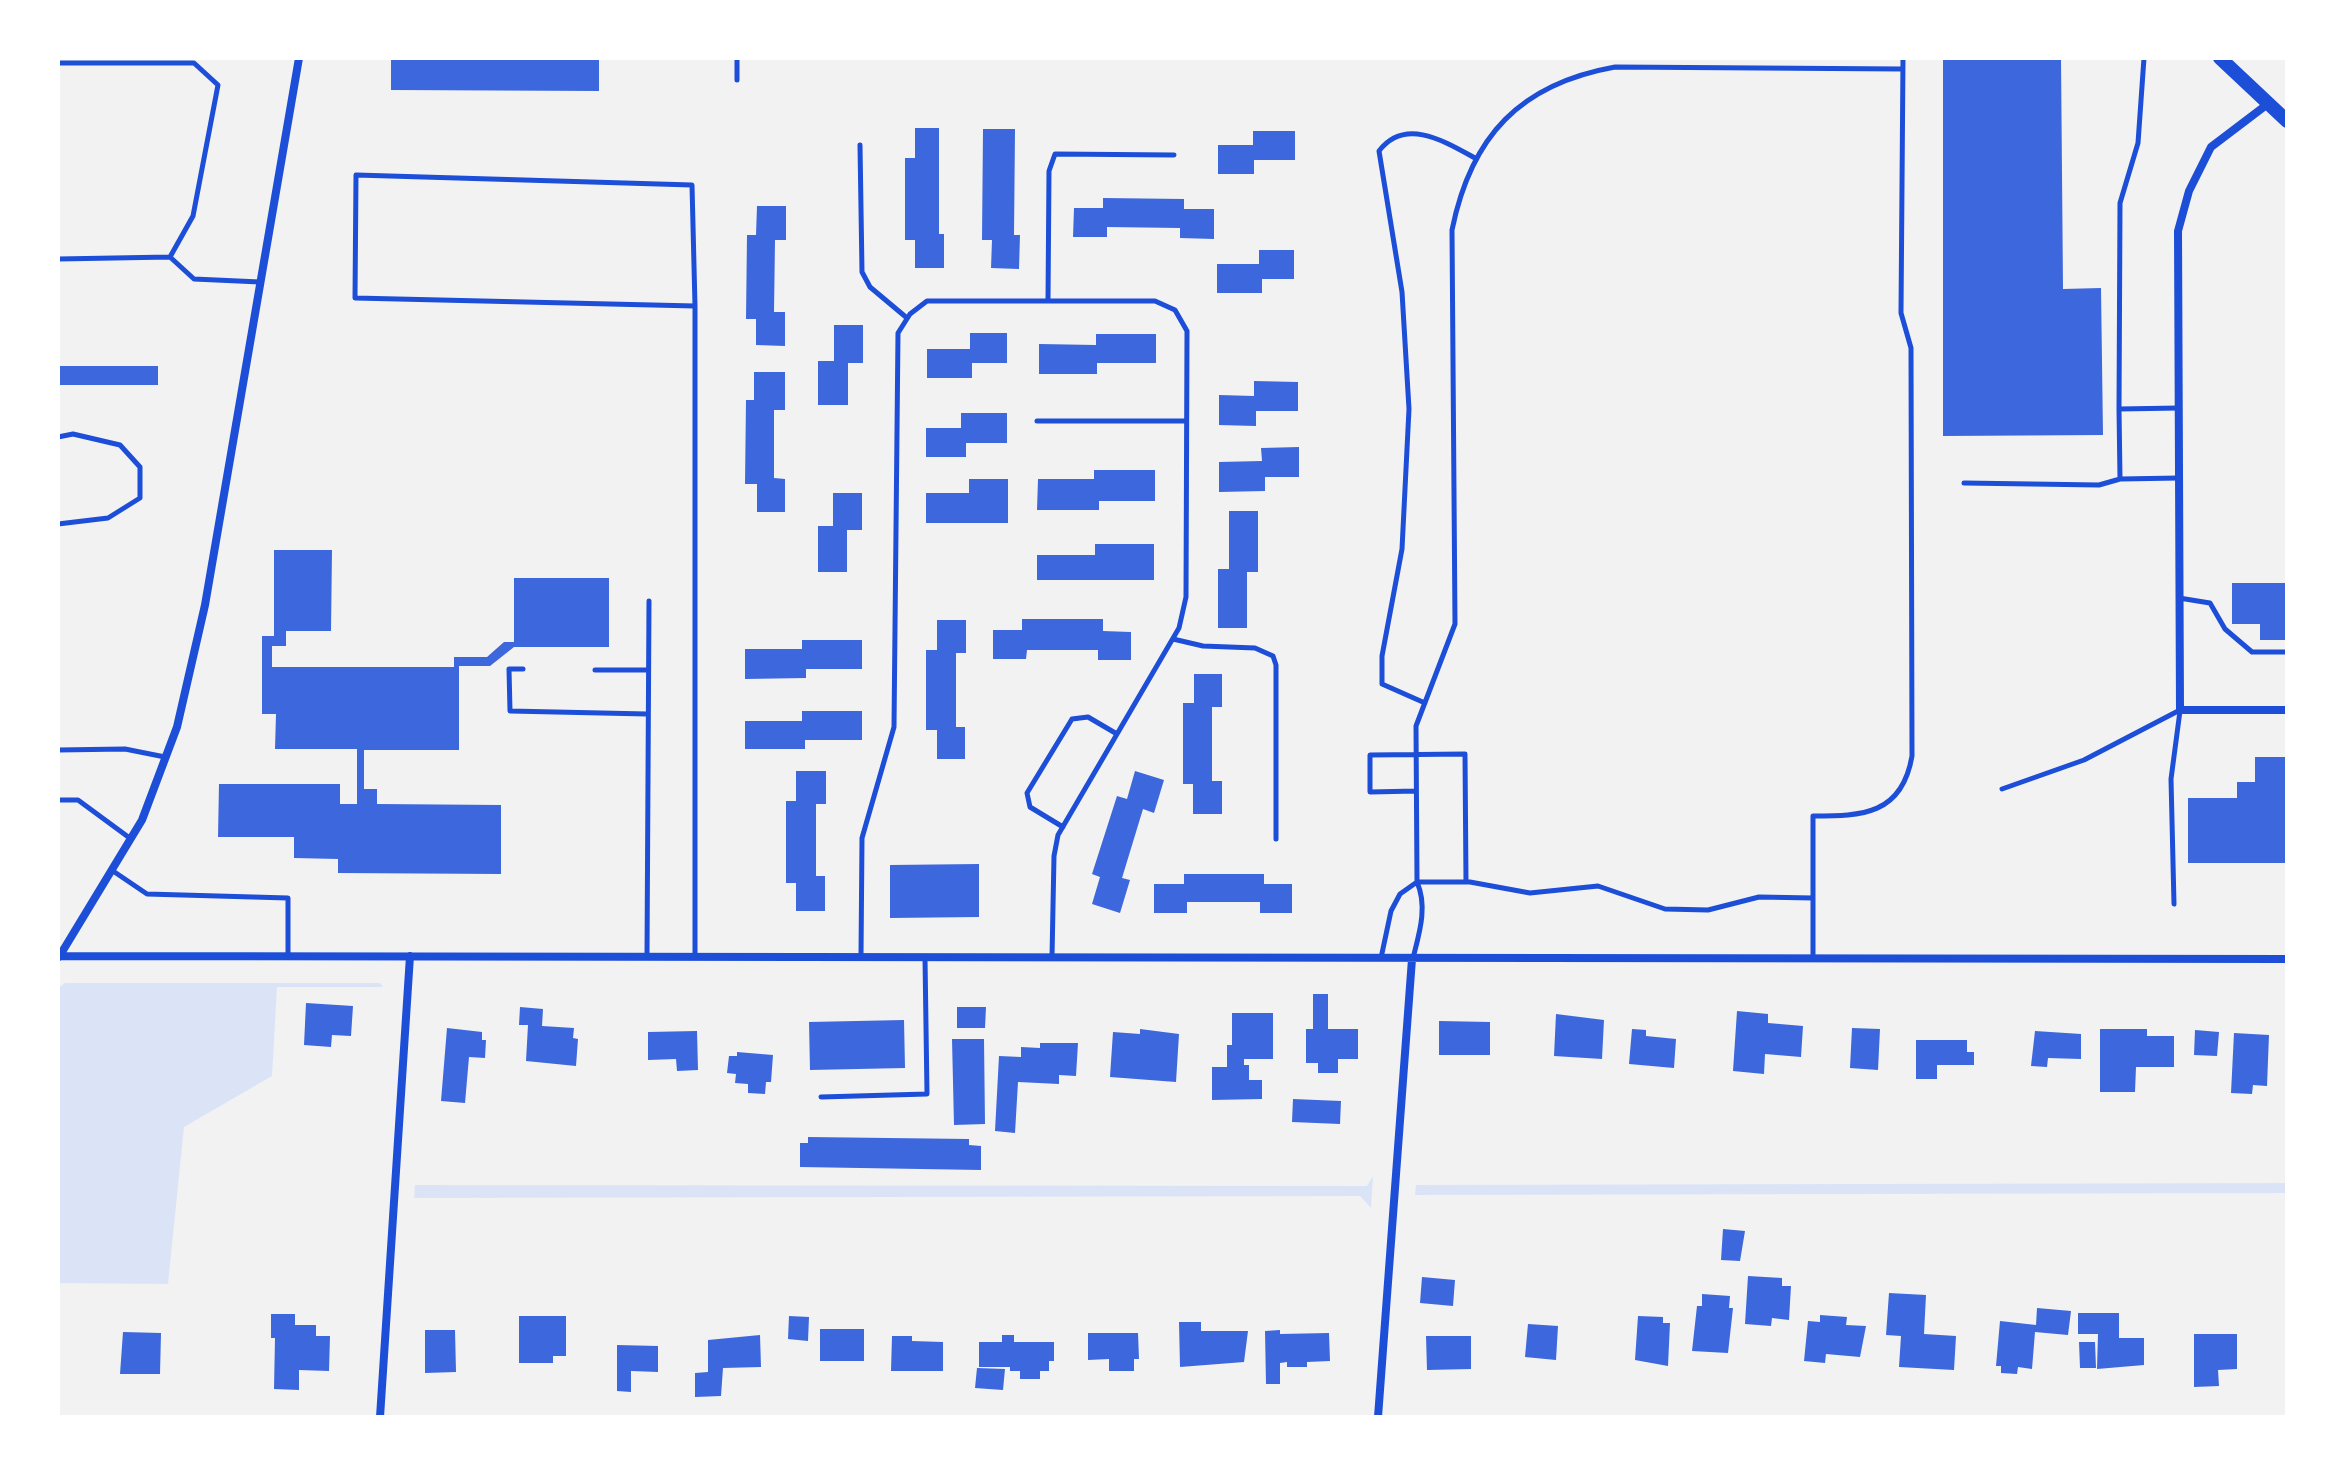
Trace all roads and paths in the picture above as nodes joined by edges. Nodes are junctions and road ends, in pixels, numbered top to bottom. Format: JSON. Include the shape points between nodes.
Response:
{"nodes":[{"id":1,"x":299,"y":58,"type":"edge"},
{"id":2,"x":737,"y":58,"type":"edge"},
{"id":3,"x":1903,"y":58,"type":"edge"},
{"id":4,"x":2220,"y":58,"type":"edge"},
{"id":5,"x":2141,"y":59,"type":"edge"},
{"id":6,"x":58,"y":63,"type":"edge"},
{"id":7,"x":1903,"y":69,"type":"junction"},
{"id":8,"x":737,"y":80,"type":"dead end"},
{"id":9,"x":2269,"y":102,"type":"junction"},
{"id":10,"x":2287,"y":121,"type":"edge"},
{"id":11,"x":860,"y":145,"type":"dead end"},
{"id":12,"x":1174,"y":155,"type":"dead end"},
{"id":13,"x":1475,"y":158,"type":"junction"},
{"id":14,"x":170,"y":257,"type":"junction"},
{"id":15,"x":58,"y":259,"type":"edge"},
{"id":16,"x":261,"y":282,"type":"junction"},
{"id":17,"x":1048,"y":301,"type":"junction"},
{"id":18,"x":695,"y":306,"type":"junction"},
{"id":19,"x":907,"y":318,"type":"junction"},
{"id":20,"x":2179,"y":408,"type":"junction"},
{"id":21,"x":2119,"y":409,"type":"junction"},
{"id":22,"x":1037,"y":421,"type":"dead end"},
{"id":23,"x":1186,"y":421,"type":"junction"},
{"id":24,"x":58,"y":437,"type":"edge"},
{"id":25,"x":2179,"y":478,"type":"junction"},
{"id":26,"x":2120,"y":479,"type":"junction"},
{"id":27,"x":1964,"y":483,"type":"dead end"},
{"id":28,"x":58,"y":524,"type":"edge"},
{"id":29,"x":2179,"y":598,"type":"junction"},
{"id":30,"x":649,"y":601,"type":"dead end"},
{"id":31,"x":1173,"y":639,"type":"junction"},
{"id":32,"x":2287,"y":652,"type":"edge"},
{"id":33,"x":523,"y":669,"type":"dead end"},
{"id":34,"x":595,"y":670,"type":"dead end"},
{"id":35,"x":647,"y":670,"type":"junction"},
{"id":36,"x":1425,"y":703,"type":"junction"},
{"id":37,"x":2180,"y":710,"type":"junction"},
{"id":38,"x":2287,"y":710,"type":"edge"},
{"id":39,"x":647,"y":714,"type":"junction"},
{"id":40,"x":1117,"y":734,"type":"junction"},
{"id":41,"x":58,"y":750,"type":"edge"},
{"id":42,"x":1416,"y":755,"type":"junction"},
{"id":43,"x":166,"y":757,"type":"junction"},
{"id":44,"x":2002,"y":789,"type":"dead end"},
{"id":45,"x":1416,"y":791,"type":"junction"},
{"id":46,"x":58,"y":800,"type":"edge"},
{"id":47,"x":1063,"y":827,"type":"junction"},
{"id":48,"x":131,"y":839,"type":"junction"},
{"id":49,"x":1276,"y":839,"type":"dead end"},
{"id":50,"x":113,"y":871,"type":"junction"},
{"id":51,"x":1417,"y":882,"type":"junction"},
{"id":52,"x":1466,"y":882,"type":"junction"},
{"id":53,"x":1813,"y":898,"type":"junction"},
{"id":54,"x":2174,"y":904,"type":"dead end"},
{"id":55,"x":288,"y":956,"type":"junction"},
{"id":56,"x":410,"y":956,"type":"junction"},
{"id":57,"x":59,"y":957,"type":"edge"},
{"id":58,"x":647,"y":957,"type":"junction"},
{"id":59,"x":695,"y":957,"type":"junction"},
{"id":60,"x":861,"y":958,"type":"junction"},
{"id":61,"x":925,"y":958,"type":"junction"},
{"id":62,"x":1052,"y":958,"type":"junction"},
{"id":63,"x":1412,"y":959,"type":"junction"},
{"id":64,"x":2287,"y":959,"type":"edge"},
{"id":65,"x":1381,"y":960,"type":"junction"},
{"id":66,"x":1813,"y":960,"type":"junction"},
{"id":67,"x":821,"y":1097,"type":"dead end"},
{"id":68,"x":380,"y":1417,"type":"edge"},
{"id":69,"x":1378,"y":1417,"type":"edge"}],
"edges":[{"from":1,"to":16,"type":"street"},
{"from":2,"to":8,"type":"lane"},
{"from":3,"to":7,"type":"lane"},
{"from":4,"to":9,"type":"main road"},
{"from":5,"to":21,"type":"lane","via":[[2138,143],[2120,203]]},
{"from":6,"to":14,"type":"lane","via":[[194,63],[218,85],[193,216]]},
{"from":7,"to":13,"type":"lane","via":[[1615,67],[1583,73],[1519,106]]},
{"from":7,"to":53,"type":"lane","via":[[1901,313],[1911,348],[1912,756],[1900,788],[1877,809],[1862,816],[1813,816]]},
{"from":9,"to":10,"type":"main road"},
{"from":9,"to":20,"type":"street","via":[[2211,147],[2189,191],[2178,231]]},
{"from":11,"to":19,"type":"lane","via":[[862,272],[870,287]]},
{"from":12,"to":17,"type":"lane","via":[[1055,154],[1049,171]]},
{"from":13,"to":36,"type":"lane","via":[[1458,198],[1452,230],[1455,624]]},
{"from":13,"to":36,"type":"lane","via":[[1437,137],[1410,132],[1389,138],[1379,151],[1402,292],[1409,409],[1402,549],[1382,656],[1382,684]]},
{"from":14,"to":15,"type":"lane"},
{"from":14,"to":16,"type":"lane","via":[[194,279]]},
{"from":16,"to":43,"type":"street","via":[[205,605]]},
{"from":17,"to":19,"type":"lane","via":[[927,301]]},
{"from":17,"to":23,"type":"lane","via":[[1155,301],[1175,310],[1187,331]]},
{"from":18,"to":18,"type":"lane","via":[[355,298],[356,175],[692,185]]},
{"from":18,"to":59,"type":"lane"},
{"from":19,"to":60,"type":"lane","via":[[898,333],[894,727],[862,838]]},
{"from":20,"to":21,"type":"lane"},
{"from":20,"to":25,"type":"street"},
{"from":21,"to":26,"type":"lane"},
{"from":22,"to":23,"type":"lane"},
{"from":23,"to":31,"type":"lane","via":[[1186,597]]},
{"from":24,"to":28,"type":"lane","via":[[73,434],[120,445],[140,467],[140,498],[108,518]]},
{"from":25,"to":26,"type":"lane"},
{"from":25,"to":29,"type":"street"},
{"from":26,"to":27,"type":"lane","via":[[2099,485]]},
{"from":29,"to":32,"type":"lane","via":[[2210,603],[2225,629],[2252,652]]},
{"from":29,"to":37,"type":"street"},
{"from":30,"to":35,"type":"lane"},
{"from":31,"to":40,"type":"lane"},
{"from":31,"to":49,"type":"lane","via":[[1255,648],[1273,656]]},
{"from":33,"to":39,"type":"lane","via":[[509,669],[510,711]]},
{"from":34,"to":35,"type":"lane"},
{"from":35,"to":39,"type":"lane"},
{"from":36,"to":42,"type":"lane","via":[[1416,726]]},
{"from":37,"to":38,"type":"street"},
{"from":37,"to":44,"type":"lane","via":[[2084,760]]},
{"from":37,"to":54,"type":"lane","via":[[2171,779]]},
{"from":39,"to":58,"type":"lane"},
{"from":40,"to":47,"type":"lane"},
{"from":40,"to":47,"type":"lane","via":[[1088,717],[1072,719],[1027,793],[1030,807]]},
{"from":41,"to":43,"type":"lane","via":[[125,749]]},
{"from":42,"to":45,"type":"lane"},
{"from":42,"to":45,"type":"lane","via":[[1370,755],[1370,792]]},
{"from":42,"to":52,"type":"lane","via":[[1465,754]]},
{"from":43,"to":48,"type":"street"},
{"from":45,"to":51,"type":"lane"},
{"from":46,"to":48,"type":"lane","via":[[78,800]]},
{"from":47,"to":62,"type":"lane","via":[[1054,856]]},
{"from":48,"to":50,"type":"street"},
{"from":50,"to":55,"type":"lane","via":[[147,894],[288,898]]},
{"from":50,"to":57,"type":"street"},
{"from":51,"to":52,"type":"lane"},
{"from":51,"to":63,"type":"lane","via":[[1421,926]]},
{"from":51,"to":65,"type":"lane","via":[[1400,894],[1391,911]]},
{"from":52,"to":53,"type":"lane","via":[[1530,893],[1598,886],[1665,909],[1708,910],[1759,897]]},
{"from":53,"to":66,"type":"lane"},
{"from":55,"to":56,"type":"street"},
{"from":55,"to":57,"type":"street"},
{"from":56,"to":58,"type":"street"},
{"from":56,"to":68,"type":"street"},
{"from":58,"to":59,"type":"street"},
{"from":59,"to":60,"type":"street"},
{"from":60,"to":61,"type":"street"},
{"from":61,"to":62,"type":"street"},
{"from":61,"to":67,"type":"lane","via":[[927,1094]]},
{"from":62,"to":65,"type":"street"},
{"from":63,"to":65,"type":"street"},
{"from":63,"to":66,"type":"street"},
{"from":63,"to":69,"type":"street"},
{"from":64,"to":66,"type":"street"}]}
